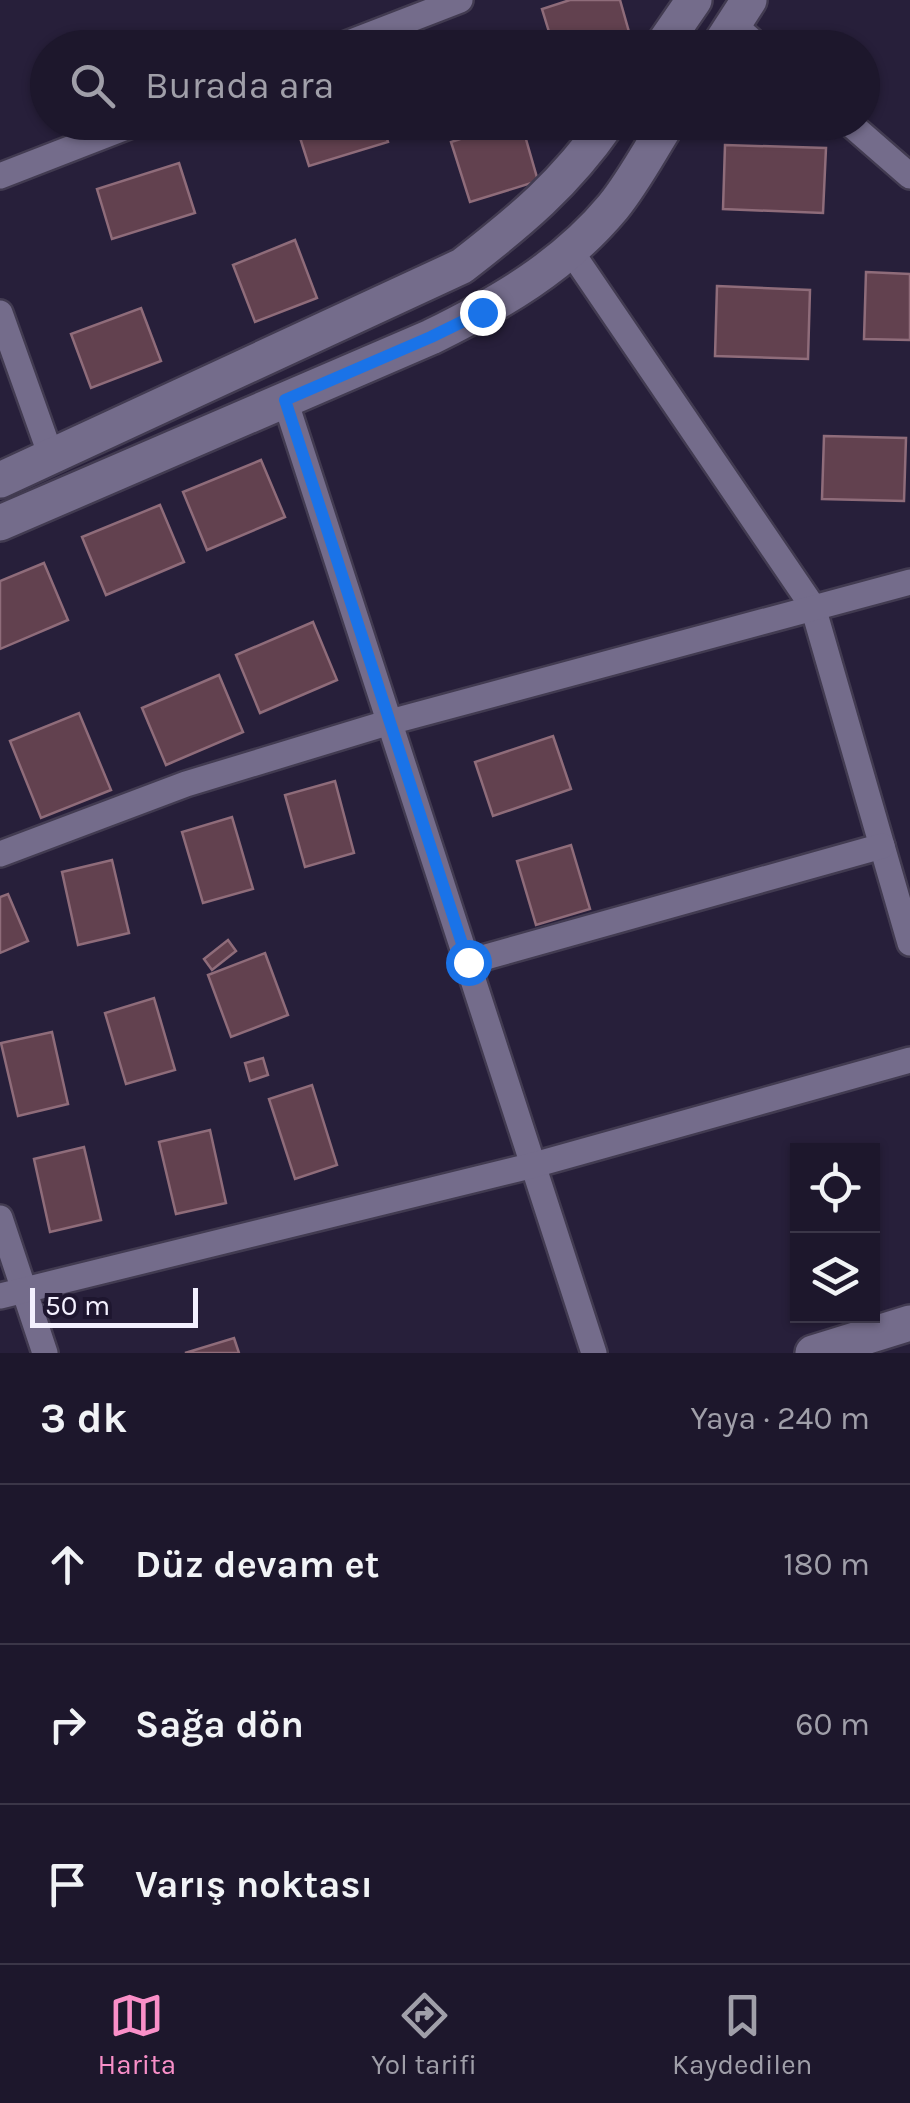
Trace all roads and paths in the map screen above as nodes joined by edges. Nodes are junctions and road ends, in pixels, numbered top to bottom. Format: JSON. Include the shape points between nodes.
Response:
{"nodes":[{"id":1,"x":460,"y":0,"type":"edge"},
{"id":2,"x":694,"y":0,"type":"edge"},
{"id":3,"x":382,"y":30,"type":"edge"},
{"id":4,"x":673,"y":30,"type":"edge"},
{"id":5,"x":93,"y":140,"type":"edge"},
{"id":6,"x":594,"y":140,"type":"edge"},
{"id":7,"x":656,"y":140,"type":"edge"},
{"id":8,"x":869,"y":140,"type":"edge"},
{"id":9,"x":0,"y":176,"type":"edge"},
{"id":10,"x":910,"y":176,"type":"edge"},
{"id":11,"x":570,"y":250,"type":"junction"},
{"id":12,"x":0,"y":313,"type":"edge"},
{"id":13,"x":285,"y":400,"type":"junction"},
{"id":14,"x":50,"y":456,"type":"junction"},
{"id":15,"x":0,"y":480,"type":"edge"},
{"id":16,"x":0,"y":523,"type":"edge"},
{"id":17,"x":910,"y":582,"type":"edge"},
{"id":18,"x":813,"y":606,"type":"junction"},
{"id":19,"x":390,"y":722,"type":"junction"},
{"id":20,"x":882,"y":846,"type":"junction"},
{"id":21,"x":0,"y":854,"type":"edge"},
{"id":22,"x":910,"y":943,"type":"edge"},
{"id":23,"x":468,"y":962,"type":"junction"},
{"id":24,"x":910,"y":1060,"type":"edge"},
{"id":25,"x":534,"y":1166,"type":"junction"},
{"id":26,"x":0,"y":1218,"type":"edge"},
{"id":27,"x":11,"y":1293,"type":"edge"},
{"id":28,"x":910,"y":1323,"type":"edge"},
{"id":29,"x":45,"y":1353,"type":"edge"},
{"id":30,"x":594,"y":1353,"type":"edge"},
{"id":31,"x":812,"y":1353,"type":"edge"}],
"edges":[{"from":1,"to":3,"type":"street"},
{"from":2,"to":4,"type":"street"},
{"from":5,"to":9,"type":"street"},
{"from":6,"to":14,"type":"street","via":[[521,221],[462,266]]},
{"from":7,"to":11,"type":"street","via":[[613,206]]},
{"from":8,"to":10,"type":"street"},
{"from":11,"to":13,"type":"street","via":[[482,312]]},
{"from":11,"to":18,"type":"street"},
{"from":12,"to":14,"type":"street"},
{"from":13,"to":16,"type":"street"},
{"from":13,"to":19,"type":"street"},
{"from":14,"to":15,"type":"street"},
{"from":17,"to":18,"type":"street"},
{"from":18,"to":19,"type":"street"},
{"from":18,"to":20,"type":"street"},
{"from":19,"to":21,"type":"street","via":[[186,784]]},
{"from":19,"to":23,"type":"street"},
{"from":20,"to":22,"type":"street"},
{"from":20,"to":23,"type":"street"},
{"from":23,"to":25,"type":"street"},
{"from":24,"to":25,"type":"street"},
{"from":25,"to":27,"type":"street"},
{"from":25,"to":30,"type":"street"},
{"from":26,"to":27,"type":"street"},
{"from":27,"to":29,"type":"street"},
{"from":28,"to":31,"type":"street"}]}
